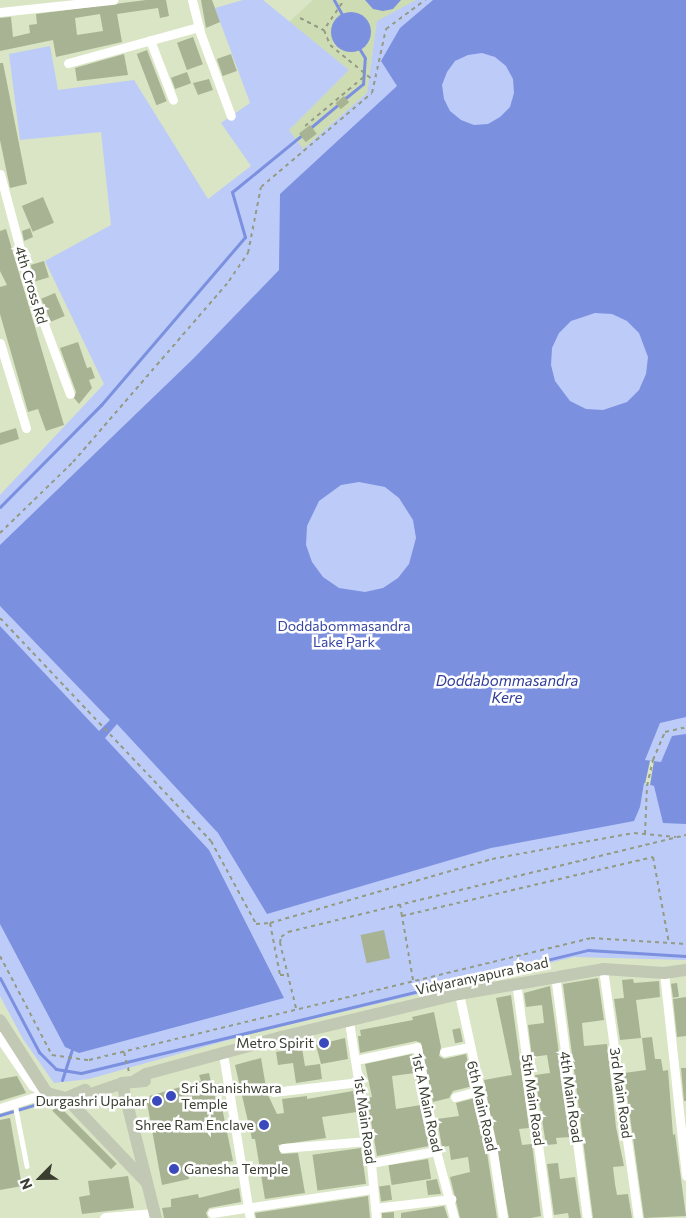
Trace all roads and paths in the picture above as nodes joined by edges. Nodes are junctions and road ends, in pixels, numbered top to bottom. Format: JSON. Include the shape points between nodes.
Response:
{"nodes":[{"id":1,"x":113,"y":0,"type":"edge"},
{"id":2,"x":192,"y":0,"type":"edge"},
{"id":3,"x":425,"y":0,"type":"edge"},
{"id":4,"x":342,"y":2,"type":"dead end"},
{"id":5,"x":0,"y":12,"type":"edge"},
{"id":6,"x":300,"y":18,"type":"dead end"},
{"id":7,"x":199,"y":26,"type":"junction"},
{"id":8,"x":324,"y":30,"type":"junction"},
{"id":9,"x":150,"y":40,"type":"junction"},
{"id":10,"x":68,"y":63,"type":"dead end"},
{"id":11,"x":366,"y":75,"type":"junction"},
{"id":12,"x":372,"y":80,"type":"junction"},
{"id":13,"x":173,"y":100,"type":"dead end"},
{"id":14,"x":231,"y":116,"type":"dead end"},
{"id":15,"x":305,"y":126,"type":"dead end"},
{"id":16,"x":0,"y":174,"type":"edge"},
{"id":17,"x":2,"y":197,"type":"edge"},
{"id":18,"x":0,"y":343,"type":"edge"},
{"id":19,"x":70,"y":394,"type":"dead end"},
{"id":20,"x":26,"y":428,"type":"dead end"},
{"id":21,"x":0,"y":533,"type":"edge"},
{"id":22,"x":0,"y":618,"type":"edge"},
{"id":23,"x":686,"y":728,"type":"edge"},
{"id":24,"x":645,"y":834,"type":"junction"},
{"id":25,"x":686,"y":835,"type":"edge"},
{"id":26,"x":678,"y":837,"type":"junction"},
{"id":27,"x":400,"y":903,"type":"junction"},
{"id":28,"x":402,"y":916,"type":"junction"},
{"id":29,"x":270,"y":923,"type":"junction"},
{"id":30,"x":669,"y":943,"type":"junction"},
{"id":31,"x":686,"y":944,"type":"edge"},
{"id":32,"x":0,"y":956,"type":"edge"},
{"id":33,"x":604,"y":969,"type":"junction"},
{"id":34,"x":686,"y":970,"type":"edge"},
{"id":35,"x":664,"y":973,"type":"junction"},
{"id":36,"x":288,"y":975,"type":"junction"},
{"id":37,"x":555,"y":975,"type":"junction"},
{"id":38,"x":413,"y":980,"type":"junction"},
{"id":39,"x":516,"y":982,"type":"junction"},
{"id":40,"x":459,"y":994,"type":"junction"},
{"id":41,"x":296,"y":1008,"type":"junction"},
{"id":42,"x":0,"y":1020,"type":"edge"},
{"id":43,"x":349,"y":1022,"type":"junction"},
{"id":44,"x":0,"y":1037,"type":"edge"},
{"id":45,"x":287,"y":1038,"type":"junction"},
{"id":46,"x":469,"y":1047,"type":"junction"},
{"id":47,"x":124,"y":1051,"type":"junction"},
{"id":48,"x":444,"y":1052,"type":"dead end"},
{"id":49,"x":224,"y":1060,"type":"junction"},
{"id":50,"x":356,"y":1060,"type":"junction"},
{"id":51,"x":359,"y":1082,"type":"junction"},
{"id":52,"x":125,"y":1083,"type":"junction"},
{"id":53,"x":478,"y":1091,"type":"junction"},
{"id":54,"x":273,"y":1092,"type":"dead end"},
{"id":55,"x":47,"y":1093,"type":"junction"},
{"id":56,"x":72,"y":1096,"type":"junction"},
{"id":57,"x":455,"y":1097,"type":"dead end"},
{"id":58,"x":15,"y":1106,"type":"junction"},
{"id":59,"x":0,"y":1108,"type":"edge"},
{"id":60,"x":368,"y":1141,"type":"junction"},
{"id":61,"x":283,"y":1148,"type":"dead end"},
{"id":62,"x":436,"y":1151,"type":"junction"},
{"id":63,"x":371,"y":1163,"type":"junction"},
{"id":64,"x":27,"y":1166,"type":"dead end"},
{"id":65,"x":686,"y":1176,"type":"edge"},
{"id":66,"x":148,"y":1185,"type":"junction"},
{"id":67,"x":373,"y":1189,"type":"junction"},
{"id":68,"x":450,"y":1199,"type":"junction"},
{"id":69,"x":248,"y":1208,"type":"junction"},
{"id":70,"x":375,"y":1208,"type":"junction"},
{"id":71,"x":212,"y":1213,"type":"dead end"},
{"id":72,"x":155,"y":1216,"type":"edge"},
{"id":73,"x":105,"y":1218,"type":"edge"},
{"id":74,"x":250,"y":1218,"type":"edge"},
{"id":75,"x":376,"y":1218,"type":"edge"},
{"id":76,"x":454,"y":1218,"type":"edge"},
{"id":77,"x":503,"y":1218,"type":"edge"},
{"id":78,"x":548,"y":1218,"type":"edge"},
{"id":79,"x":587,"y":1218,"type":"edge"},
{"id":80,"x":638,"y":1218,"type":"edge"}],
"edges":[{"from":1,"to":5,"type":"street"},
{"from":2,"to":7,"type":"street"},
{"from":3,"to":12,"type":"path","via":[[386,30]]},
{"from":4,"to":8,"type":"path"},
{"from":6,"to":8,"type":"path"},
{"from":7,"to":9,"type":"street"},
{"from":7,"to":14,"type":"street"},
{"from":8,"to":11,"type":"path","via":[[330,45]]},
{"from":9,"to":10,"type":"street"},
{"from":9,"to":13,"type":"street"},
{"from":11,"to":12,"type":"path"},
{"from":11,"to":15,"type":"path"},
{"from":12,"to":21,"type":"path","via":[[372,93],[261,187],[248,253],[229,280],[73,462]]},
{"from":16,"to":17,"type":"street","name":"4th Cross Rd"},
{"from":17,"to":19,"type":"street","name":"4th Cross Rd","via":[[42,323]]},
{"from":18,"to":20,"type":"street"},
{"from":22,"to":29,"type":"path","via":[[19,634],[211,842],[256,924]]},
{"from":23,"to":24,"type":"path","via":[[665,732],[653,760],[647,786]]},
{"from":24,"to":26,"type":"path"},
{"from":24,"to":29,"type":"path","via":[[634,833],[492,859]]},
{"from":25,"to":26,"type":"path"},
{"from":26,"to":27,"type":"path"},
{"from":27,"to":28,"type":"path"},
{"from":27,"to":36,"type":"path","via":[[288,932],[281,937],[280,943]]},
{"from":28,"to":30,"type":"path","via":[[653,857]]},
{"from":28,"to":38,"type":"path"},
{"from":29,"to":36,"type":"path","via":[[280,975]]},
{"from":30,"to":31,"type":"path"},
{"from":30,"to":38,"type":"path","via":[[591,938]]},
{"from":32,"to":47,"type":"path","via":[[52,1055],[89,1060]]},
{"from":33,"to":35,"type":"main road","name":"Vidyaranyapura Road"},
{"from":33,"to":37,"type":"main road","name":"Vidyaranyapura Road"},
{"from":33,"to":80,"type":"street","name":"3rd Main Road"},
{"from":34,"to":35,"type":"main road","name":"Vidyaranyapura Road"},
{"from":35,"to":65,"type":"street"},
{"from":36,"to":41,"type":"path"},
{"from":37,"to":39,"type":"main road","name":"Vidyaranyapura Road"},
{"from":37,"to":79,"type":"street","name":"4th Main Road"},
{"from":38,"to":41,"type":"path"},
{"from":39,"to":40,"type":"main road","name":"Vidyaranyapura Road"},
{"from":39,"to":78,"type":"street","name":"5th Main Road"},
{"from":40,"to":43,"type":"main road","name":"Vidyaranyapura Road"},
{"from":40,"to":46,"type":"street","name":"6th Main Road"},
{"from":41,"to":47,"type":"path"},
{"from":42,"to":55,"type":"main road"},
{"from":43,"to":45,"type":"main road","name":"Vidyaranyapura Road"},
{"from":43,"to":50,"type":"street","name":"1st Main Road"},
{"from":44,"to":55,"type":"street","via":[[33,1085]]},
{"from":45,"to":49,"type":"main road","name":"Vidyaranyapura Road","via":[[282,1044]]},
{"from":45,"to":52,"type":"main road","name":"Vidyaranyapura Road","via":[[146,1074]]},
{"from":46,"to":48,"type":"street"},
{"from":46,"to":53,"type":"street","name":"6th Main Road"},
{"from":47,"to":52,"type":"path"},
{"from":49,"to":52,"type":"main road","name":"Vidyaranyapura Road","via":[[148,1081]]},
{"from":49,"to":69,"type":"street"},
{"from":50,"to":51,"type":"street","name":"1st Main Road"},
{"from":50,"to":62,"type":"street","name":"1st A Main Road","via":[[417,1047]]},
{"from":51,"to":54,"type":"street"},
{"from":51,"to":60,"type":"street","name":"1st Main Road"},
{"from":52,"to":56,"type":"main road"},
{"from":52,"to":66,"type":"main road"},
{"from":53,"to":57,"type":"street"},
{"from":53,"to":77,"type":"street","name":"6th Main Road","via":[[492,1145]]},
{"from":55,"to":56,"type":"main road"},
{"from":55,"to":58,"type":"street"},
{"from":56,"to":66,"type":"main road"},
{"from":58,"to":59,"type":"street"},
{"from":58,"to":64,"type":"lane"},
{"from":60,"to":61,"type":"street"},
{"from":60,"to":63,"type":"street","name":"1st Main Road"},
{"from":62,"to":63,"type":"street"},
{"from":62,"to":68,"type":"street","name":"1st A Main Road"},
{"from":63,"to":67,"type":"street","name":"1st Main Road"},
{"from":66,"to":72,"type":"main road"},
{"from":67,"to":69,"type":"street"},
{"from":67,"to":70,"type":"street","name":"1st Main Road"},
{"from":68,"to":70,"type":"street"},
{"from":68,"to":76,"type":"street","name":"1st A Main Road"},
{"from":69,"to":71,"type":"street"},
{"from":69,"to":74,"type":"street"},
{"from":70,"to":75,"type":"street","name":"1st Main Road"},
{"from":72,"to":73,"type":"street"}]}
